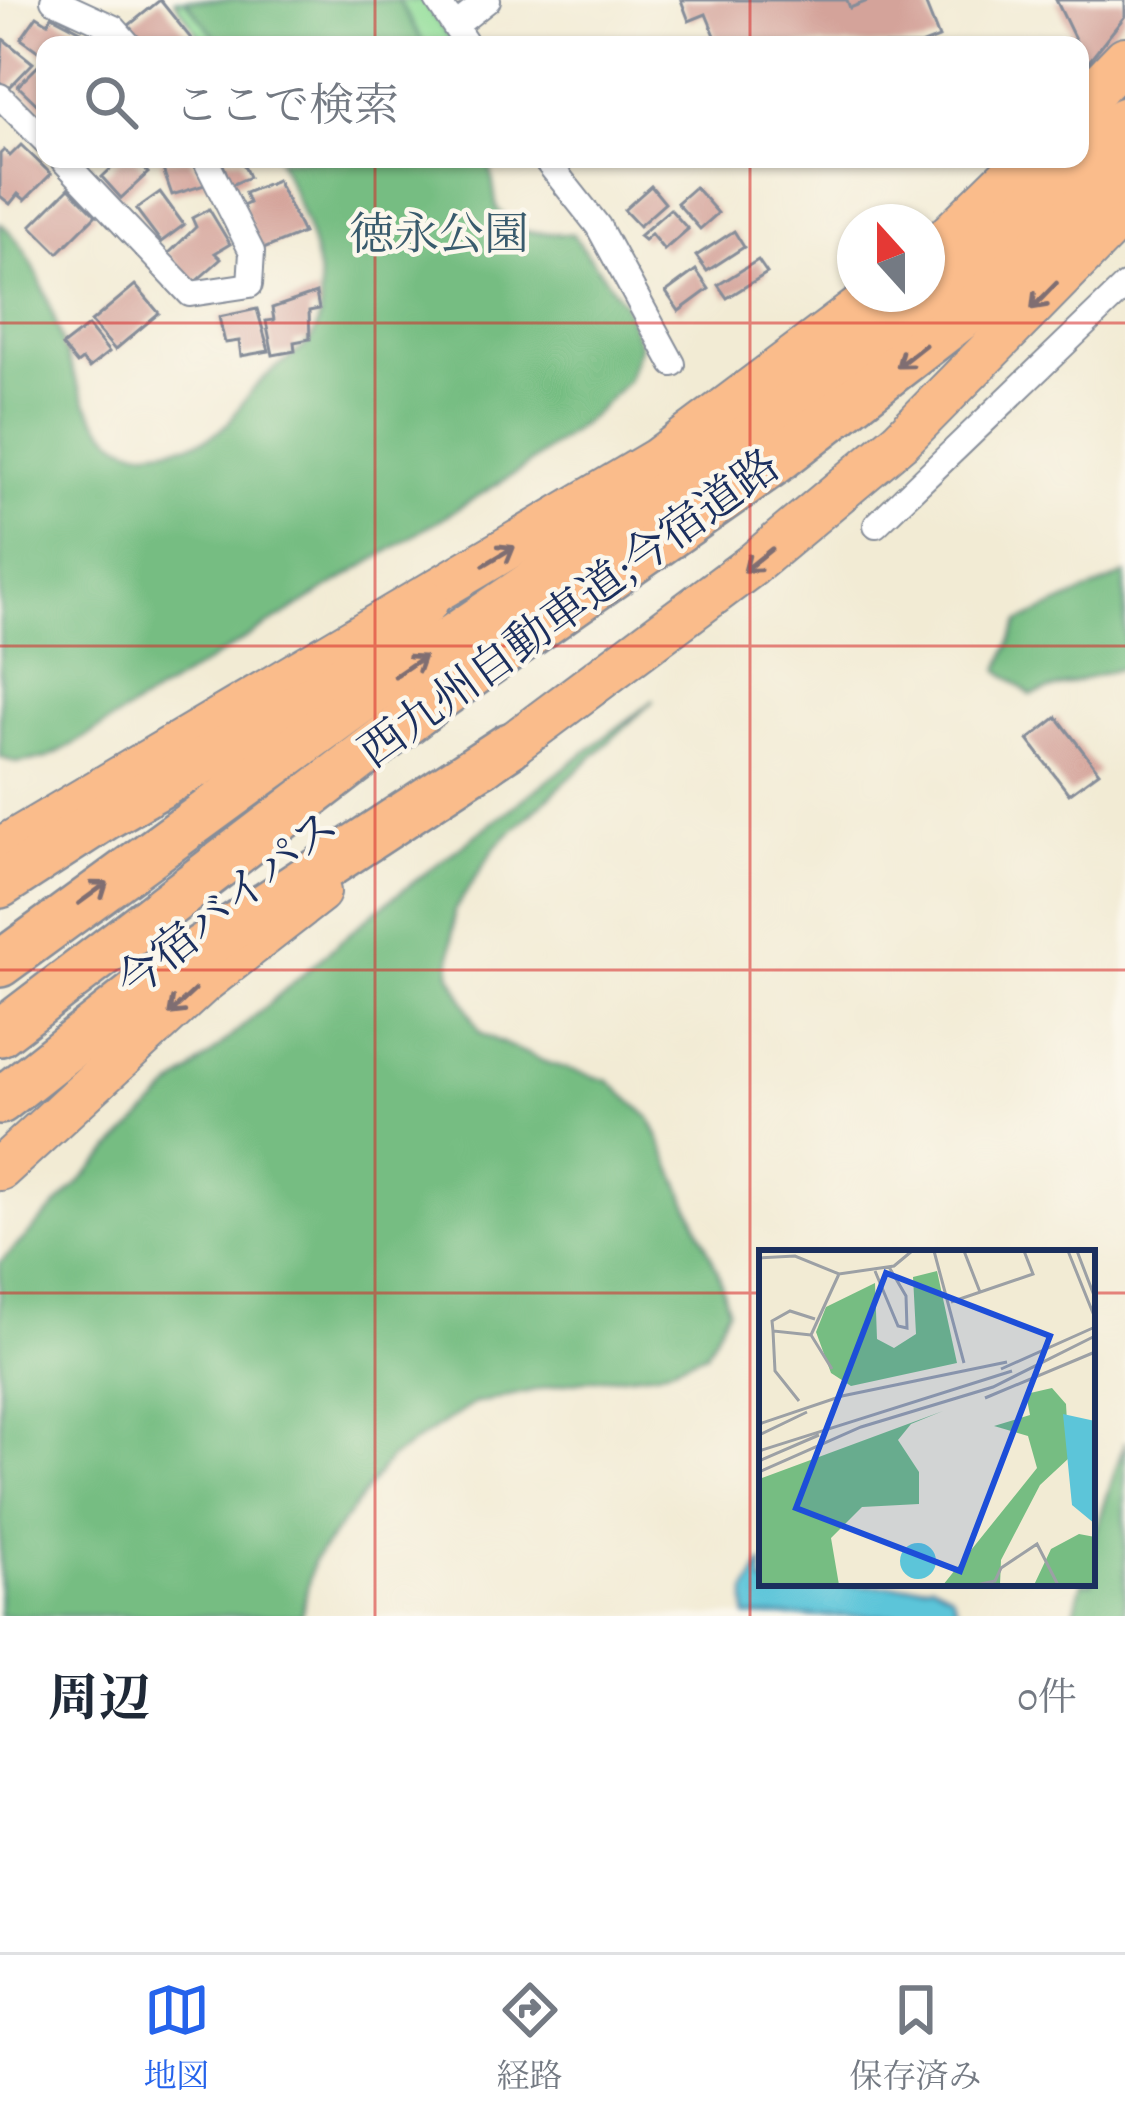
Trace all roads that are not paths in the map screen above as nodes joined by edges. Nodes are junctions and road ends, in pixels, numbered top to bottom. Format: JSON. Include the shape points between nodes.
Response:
{"nodes":[{"id":1,"x":53,"y":0,"type":"edge"},
{"id":2,"x":437,"y":0,"type":"edge"},
{"id":3,"x":488,"y":0,"type":"edge"},
{"id":4,"x":461,"y":35,"type":"edge"},
{"id":5,"x":121,"y":36,"type":"edge"},
{"id":6,"x":1125,"y":58,"type":"edge"},
{"id":7,"x":0,"y":95,"type":"edge"},
{"id":8,"x":1089,"y":95,"type":"edge"},
{"id":9,"x":1125,"y":120,"type":"edge"},
{"id":10,"x":36,"y":132,"type":"edge"},
{"id":11,"x":1089,"y":152,"type":"edge"},
{"id":12,"x":1125,"y":167,"type":"edge"},
{"id":13,"x":71,"y":168,"type":"edge"},
{"id":14,"x":210,"y":168,"type":"edge"},
{"id":15,"x":552,"y":168,"type":"edge"},
{"id":16,"x":1018,"y":168,"type":"edge"},
{"id":17,"x":1072,"y":168,"type":"edge"},
{"id":18,"x":1125,"y":212,"type":"edge"},
{"id":19,"x":945,"y":239,"type":"edge"},
{"id":20,"x":1125,"y":286,"type":"edge"},
{"id":21,"x":854,"y":312,"type":"edge"},
{"id":22,"x":674,"y":364,"type":"dead end"},
{"id":23,"x":876,"y":524,"type":"dead end"},
{"id":24,"x":425,"y":602,"type":"junction"},
{"id":25,"x":509,"y":746,"type":"junction"},
{"id":26,"x":0,"y":849,"type":"edge"},
{"id":27,"x":0,"y":885,"type":"edge"},
{"id":28,"x":0,"y":964,"type":"edge"},
{"id":29,"x":0,"y":1033,"type":"edge"},
{"id":30,"x":0,"y":1101,"type":"edge"},
{"id":31,"x":0,"y":1168,"type":"edge"}],
"edges":[{"from":1,"to":5,"type":"street"},
{"from":2,"to":4,"type":"street"},
{"from":3,"to":4,"type":"street"},
{"from":6,"to":8,"type":"highway"},
{"from":7,"to":10,"type":"street"},
{"from":11,"to":9,"type":"highway","name":"西九州自動車道;今宿道路","one_way":true},
{"from":12,"to":29,"type":"highway","name":"西九州自動車道;今宿道路","one_way":true,"via":[[973,308],[773,464],[435,700]]},
{"from":13,"to":14,"type":"street","via":[[190,294],[250,285],[252,252]]},
{"from":15,"to":22,"type":"street","via":[[598,226]]},
{"from":16,"to":19,"type":"highway"},
{"from":28,"to":17,"type":"highway","name":"西九州自動車道;今宿道路","one_way":true,"via":[[368,695],[747,438],[941,286]]},
{"from":18,"to":25,"type":"highway","name":"今宿バイパス","one_way":true,"via":[[902,440],[752,566]]},
{"from":20,"to":23,"type":"street"},
{"from":24,"to":21,"type":"highway","one_way":true,"via":[[658,459]]},
{"from":24,"to":26,"type":"highway"},
{"from":24,"to":27,"type":"highway","via":[[335,685]]},
{"from":25,"to":30,"type":"highway","via":[[160,975]]},
{"from":25,"to":31,"type":"highway","name":"今宿バイパス","one_way":true,"via":[[202,983]]}]}
